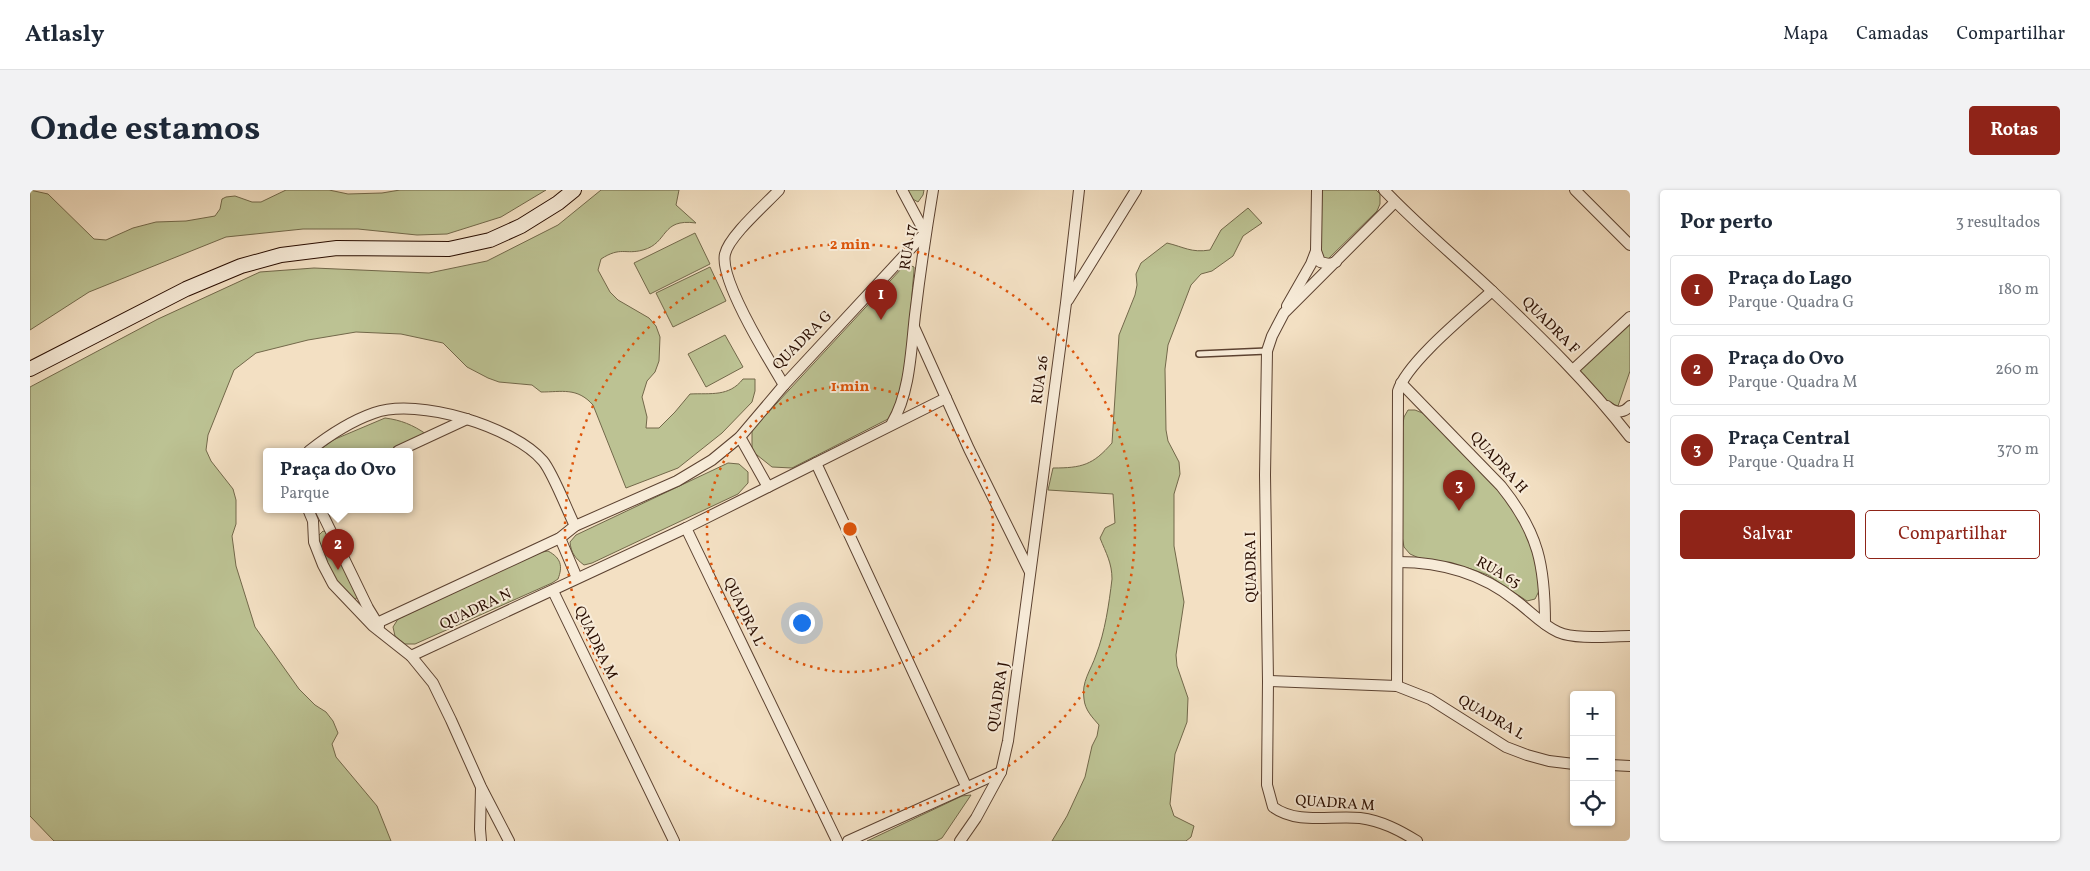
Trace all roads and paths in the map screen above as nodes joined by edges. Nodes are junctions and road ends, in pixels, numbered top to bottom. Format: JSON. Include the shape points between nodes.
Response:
{"nodes":[{"id":1,"x":574,"y":190,"type":"edge"},
{"id":2,"x":779,"y":190,"type":"edge"},
{"id":3,"x":902,"y":190,"type":"edge"},
{"id":4,"x":932,"y":190,"type":"edge"},
{"id":5,"x":1079,"y":190,"type":"edge"},
{"id":6,"x":1136,"y":190,"type":"edge"},
{"id":7,"x":1317,"y":190,"type":"edge"},
{"id":8,"x":1384,"y":190,"type":"edge"},
{"id":9,"x":1575,"y":190,"type":"edge"},
{"id":10,"x":1395,"y":202,"type":"junction"},
{"id":11,"x":925,"y":234,"type":"junction"},
{"id":12,"x":1630,"y":245,"type":"edge"},
{"id":13,"x":1316,"y":250,"type":"junction"},
{"id":14,"x":1336,"y":262,"type":"junction"},
{"id":15,"x":1492,"y":291,"type":"junction"},
{"id":16,"x":1066,"y":303,"type":"junction"},
{"id":17,"x":1284,"y":313,"type":"junction"},
{"id":18,"x":1630,"y":317,"type":"edge"},
{"id":19,"x":914,"y":327,"type":"junction"},
{"id":20,"x":1267,"y":351,"type":"junction"},
{"id":21,"x":1199,"y":354,"type":"dead end"},
{"id":22,"x":30,"y":369,"type":"edge"},
{"id":23,"x":1573,"y":370,"type":"junction"},
{"id":24,"x":1401,"y":383,"type":"junction"},
{"id":25,"x":784,"y":385,"type":"junction"},
{"id":26,"x":946,"y":398,"type":"junction"},
{"id":27,"x":1604,"y":403,"type":"junction"},
{"id":28,"x":1630,"y":406,"type":"edge"},
{"id":29,"x":467,"y":419,"type":"junction"},
{"id":30,"x":892,"y":424,"type":"junction"},
{"id":31,"x":740,"y":437,"type":"junction"},
{"id":32,"x":1630,"y":437,"type":"edge"},
{"id":33,"x":313,"y":448,"type":"edge"},
{"id":34,"x":404,"y":448,"type":"edge"},
{"id":35,"x":816,"y":462,"type":"junction"},
{"id":36,"x":768,"y":487,"type":"junction"},
{"id":37,"x":310,"y":513,"type":"edge"},
{"id":38,"x":322,"y":513,"type":"edge"},
{"id":39,"x":574,"y":526,"type":"junction"},
{"id":40,"x":686,"y":528,"type":"junction"},
{"id":41,"x":560,"y":538,"type":"junction"},
{"id":42,"x":1398,"y":562,"type":"junction"},
{"id":43,"x":1030,"y":573,"type":"junction"},
{"id":44,"x":577,"y":578,"type":"junction"},
{"id":45,"x":553,"y":591,"type":"junction"},
{"id":46,"x":377,"y":623,"type":"junction"},
{"id":47,"x":1545,"y":624,"type":"junction"},
{"id":48,"x":1630,"y":636,"type":"edge"},
{"id":49,"x":390,"y":641,"type":"junction"},
{"id":50,"x":411,"y":656,"type":"junction"},
{"id":51,"x":1268,"y":681,"type":"junction"},
{"id":52,"x":1397,"y":686,"type":"junction"},
{"id":53,"x":1570,"y":764,"type":"edge"},
{"id":54,"x":1615,"y":765,"type":"edge"},
{"id":55,"x":1630,"y":766,"type":"edge"},
{"id":56,"x":1001,"y":772,"type":"junction"},
{"id":57,"x":966,"y":786,"type":"junction"},
{"id":58,"x":481,"y":787,"type":"junction"},
{"id":59,"x":1405,"y":837,"type":"edge"},
{"id":60,"x":481,"y":841,"type":"edge"},
{"id":61,"x":509,"y":841,"type":"edge"},
{"id":62,"x":674,"y":841,"type":"edge"},
{"id":63,"x":837,"y":841,"type":"edge"},
{"id":64,"x":848,"y":841,"type":"edge"},
{"id":65,"x":960,"y":841,"type":"edge"},
{"id":66,"x":1417,"y":841,"type":"edge"}],
"edges":[{"from":1,"to":22,"type":"street","via":[[558,204],[490,240],[448,249],[337,248],[281,255],[241,266],[186,289]]},
{"from":2,"to":25,"type":"street","name":"QUADRA G","via":[[738,232],[725,254],[724,266],[731,286]]},
{"from":3,"to":11,"type":"street"},
{"from":4,"to":11,"type":"street","name":"RUA 17"},
{"from":5,"to":16,"type":"street","name":"RUA 26"},
{"from":6,"to":16,"type":"street"},
{"from":7,"to":13,"type":"street"},
{"from":8,"to":10,"type":"street"},
{"from":9,"to":12,"type":"street"},
{"from":10,"to":14,"type":"street","name":"QUADRA I"},
{"from":10,"to":15,"type":"street"},
{"from":11,"to":19,"type":"street","name":"RUA 17"},
{"from":11,"to":25,"type":"street","name":"QUADRA G"},
{"from":13,"to":14,"type":"street","via":[[1320,262]]},
{"from":13,"to":17,"type":"street"},
{"from":14,"to":17,"type":"street","name":"QUADRA I"},
{"from":15,"to":23,"type":"street","name":"QUADRA F"},
{"from":15,"to":24,"type":"street","via":[[1416,363]]},
{"from":16,"to":43,"type":"street","name":"RUA 26"},
{"from":17,"to":20,"type":"street","name":"QUADRA I"},
{"from":18,"to":23,"type":"street","name":"QUADRA F"},
{"from":19,"to":26,"type":"street"},
{"from":19,"to":30,"type":"street","name":"RUA 17","via":[[911,362],[901,405]]},
{"from":20,"to":21,"type":"lane"},
{"from":20,"to":51,"type":"street","name":"QUADRA I"},
{"from":23,"to":27,"type":"street"},
{"from":24,"to":42,"type":"street","via":[[1397,401]]},
{"from":24,"to":47,"type":"street","name":"QUADRA H","via":[[1501,486],[1526,522],[1542,565]]},
{"from":25,"to":31,"type":"street"},
{"from":26,"to":30,"type":"street"},
{"from":26,"to":43,"type":"street"},
{"from":27,"to":28,"type":"street","via":[[1620,412]]},
{"from":27,"to":32,"type":"street"},
{"from":29,"to":33,"type":"street","via":[[414,408],[375,412]]},
{"from":29,"to":34,"type":"street"},
{"from":29,"to":39,"type":"street","via":[[530,448],[545,463]]},
{"from":30,"to":35,"type":"street"},
{"from":31,"to":36,"type":"street"},
{"from":31,"to":39,"type":"street","via":[[712,460],[677,481]]},
{"from":35,"to":36,"type":"street"},
{"from":35,"to":57,"type":"street"},
{"from":36,"to":40,"type":"street"},
{"from":37,"to":49,"type":"street","via":[[314,542],[333,584]]},
{"from":38,"to":46,"type":"street"},
{"from":39,"to":41,"type":"street"},
{"from":40,"to":44,"type":"street"},
{"from":40,"to":63,"type":"street","name":"QUADRA L"},
{"from":41,"to":44,"type":"street"},
{"from":41,"to":46,"type":"street"},
{"from":42,"to":47,"type":"street","name":"RUA 65","via":[[1440,566],[1481,577]]},
{"from":42,"to":52,"type":"street"},
{"from":43,"to":56,"type":"street","name":"QUADRA J","via":[[1018,674]]},
{"from":44,"to":45,"type":"street"},
{"from":45,"to":50,"type":"street","name":"QUADRA N"},
{"from":45,"to":62,"type":"street","name":"QUADRA M"},
{"from":46,"to":49,"type":"street"},
{"from":47,"to":48,"type":"street","via":[[1570,635]]},
{"from":49,"to":50,"type":"street"},
{"from":50,"to":58,"type":"street","via":[[433,683]]},
{"from":51,"to":52,"type":"street"},
{"from":51,"to":59,"type":"street","name":"QUADRA M","via":[[1267,785],[1273,807],[1282,814],[1295,817],[1377,821]]},
{"from":52,"to":53,"type":"street","name":"QUADRA L","via":[[1430,699],[1506,747],[1550,761]]},
{"from":54,"to":55,"type":"street"},
{"from":56,"to":57,"type":"street"},
{"from":56,"to":65,"type":"street"},
{"from":57,"to":64,"type":"street"},
{"from":58,"to":60,"type":"street"},
{"from":58,"to":61,"type":"street"},
{"from":59,"to":66,"type":"street","name":"QUADRA M"}]}
